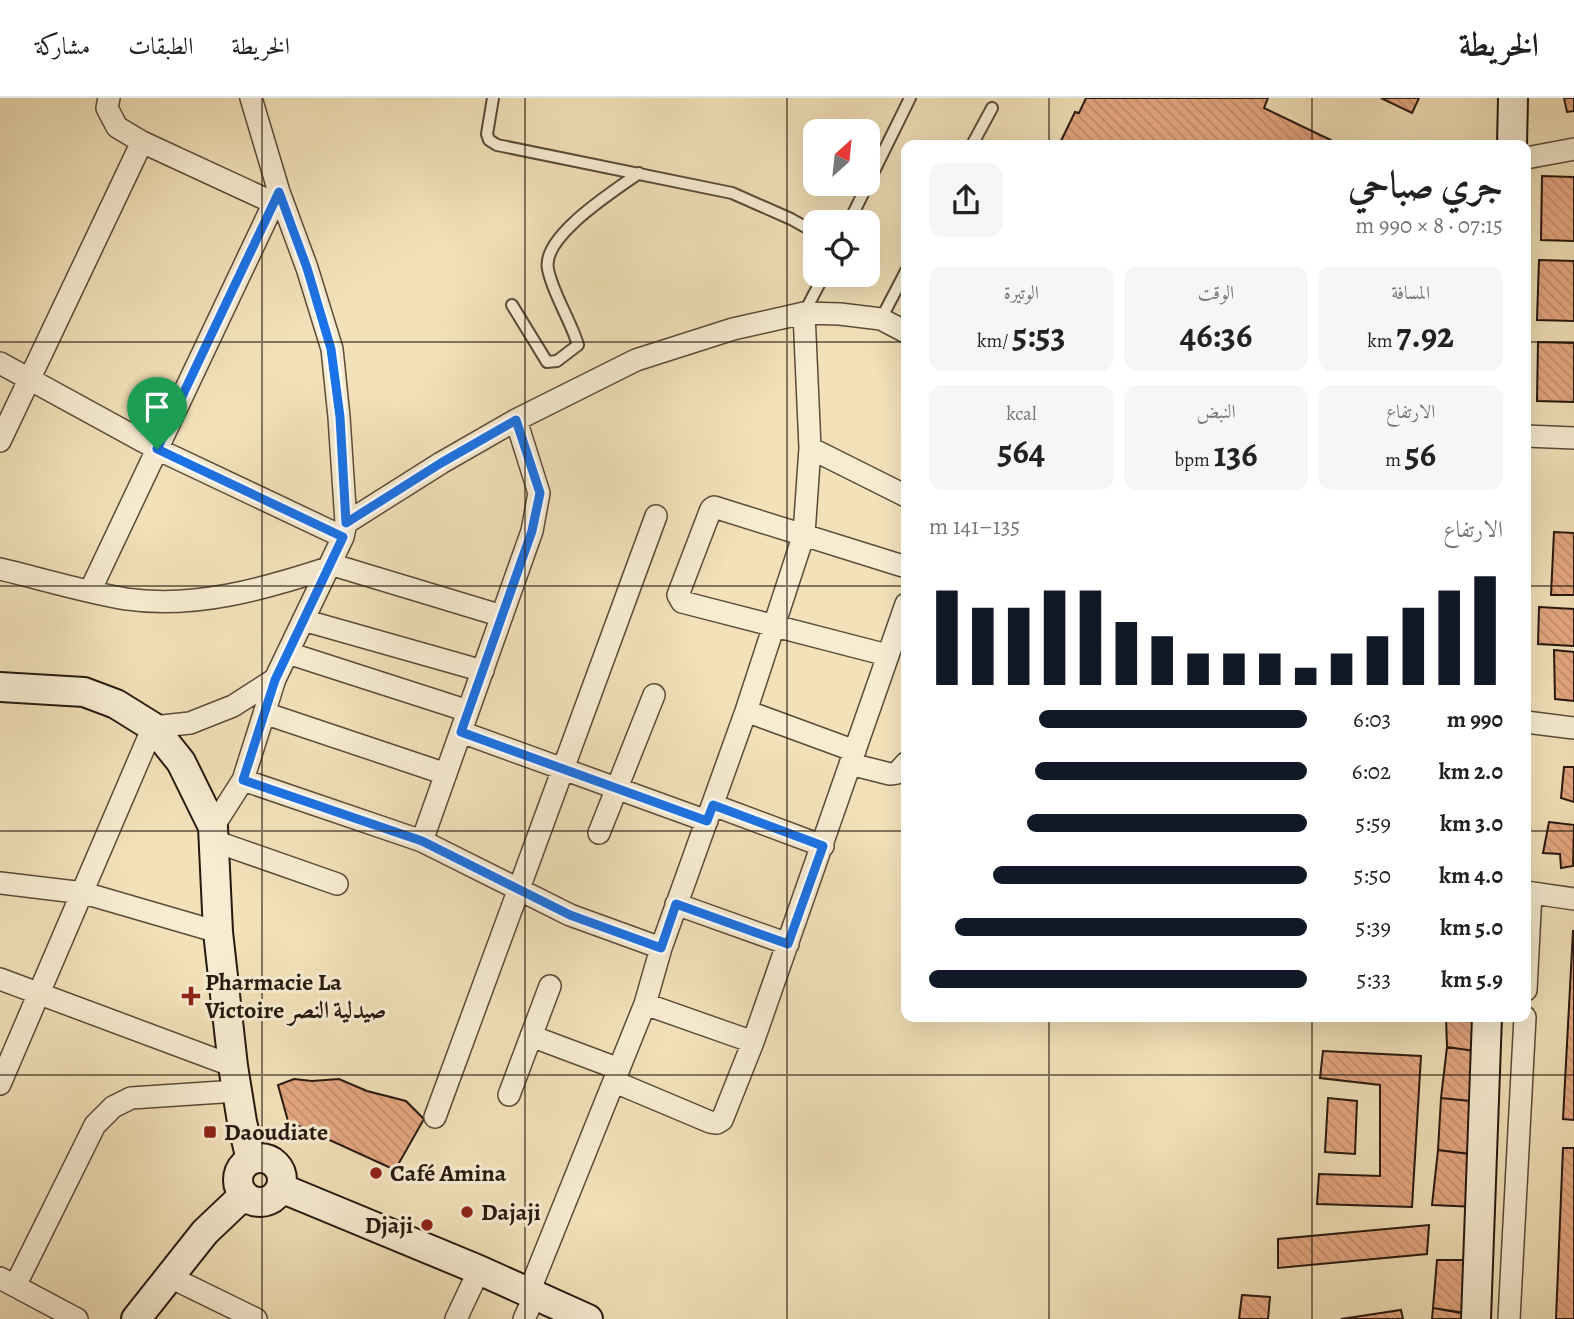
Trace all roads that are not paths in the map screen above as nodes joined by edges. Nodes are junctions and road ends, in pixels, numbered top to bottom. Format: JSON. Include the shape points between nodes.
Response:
{"nodes":[{"id":1,"x":109,"y":98,"type":"edge"},
{"id":2,"x":251,"y":98,"type":"edge"},
{"id":3,"x":493,"y":98,"type":"edge"},
{"id":4,"x":910,"y":98,"type":"edge"},
{"id":5,"x":1513,"y":98,"type":"edge"},
{"id":6,"x":992,"y":108,"type":"dead end"},
{"id":7,"x":975,"y":140,"type":"edge"},
{"id":8,"x":1512,"y":140,"type":"edge"},
{"id":9,"x":142,"y":142,"type":"junction"},
{"id":10,"x":1574,"y":149,"type":"edge"},
{"id":11,"x":1531,"y":157,"type":"edge"},
{"id":12,"x":639,"y":173,"type":"junction"},
{"id":13,"x":276,"y":197,"type":"junction"},
{"id":14,"x":855,"y":210,"type":"edge"},
{"id":15,"x":803,"y":225,"type":"edge"},
{"id":16,"x":901,"y":280,"type":"edge"},
{"id":17,"x":818,"y":287,"type":"edge"},
{"id":18,"x":512,"y":305,"type":"dead end"},
{"id":19,"x":804,"y":313,"type":"junction"},
{"id":20,"x":881,"y":318,"type":"junction"},
{"id":21,"x":901,"y":329,"type":"edge"},
{"id":22,"x":0,"y":363,"type":"edge"},
{"id":23,"x":27,"y":380,"type":"junction"},
{"id":24,"x":516,"y":420,"type":"junction"},
{"id":25,"x":1531,"y":436,"type":"edge"},
{"id":26,"x":1574,"y":438,"type":"edge"},
{"id":27,"x":0,"y":441,"type":"edge"},
{"id":28,"x":810,"y":447,"type":"junction"},
{"id":29,"x":157,"y":449,"type":"junction"},
{"id":30,"x":901,"y":493,"type":"edge"},
{"id":31,"x":656,"y":516,"type":"dead end"},
{"id":32,"x":344,"y":530,"type":"junction"},
{"id":33,"x":804,"y":534,"type":"junction"},
{"id":34,"x":901,"y":565,"type":"edge"},
{"id":35,"x":329,"y":566,"type":"junction"},
{"id":36,"x":0,"y":569,"type":"edge"},
{"id":37,"x":90,"y":591,"type":"junction"},
{"id":38,"x":502,"y":616,"type":"junction"},
{"id":39,"x":901,"y":617,"type":"edge"},
{"id":40,"x":303,"y":620,"type":"junction"},
{"id":41,"x":775,"y":627,"type":"junction"},
{"id":42,"x":288,"y":653,"type":"junction"},
{"id":43,"x":887,"y":655,"type":"junction"},
{"id":44,"x":483,"y":671,"type":"junction"},
{"id":45,"x":275,"y":680,"type":"junction"},
{"id":46,"x":0,"y":687,"type":"edge"},
{"id":47,"x":654,"y":695,"type":"dead end"},
{"id":48,"x":468,"y":711,"type":"junction"},
{"id":49,"x":746,"y":711,"type":"junction"},
{"id":50,"x":264,"y":713,"type":"junction"},
{"id":51,"x":1531,"y":723,"type":"edge"},
{"id":52,"x":153,"y":727,"type":"junction"},
{"id":53,"x":1574,"y":728,"type":"edge"},
{"id":54,"x":461,"y":732,"type":"junction"},
{"id":55,"x":852,"y":758,"type":"junction"},
{"id":56,"x":565,"y":769,"type":"junction"},
{"id":57,"x":901,"y":769,"type":"edge"},
{"id":58,"x":446,"y":774,"type":"junction"},
{"id":59,"x":243,"y":780,"type":"junction"},
{"id":60,"x":619,"y":788,"type":"junction"},
{"id":61,"x":710,"y":813,"type":"junction"},
{"id":62,"x":599,"y":833,"type":"dead end"},
{"id":63,"x":213,"y":834,"type":"junction"},
{"id":64,"x":422,"y":841,"type":"junction"},
{"id":65,"x":823,"y":846,"type":"junction"},
{"id":66,"x":0,"y":883,"type":"edge"},
{"id":67,"x":337,"y":884,"type":"dead end"},
{"id":68,"x":519,"y":889,"type":"junction"},
{"id":69,"x":1531,"y":893,"type":"edge"},
{"id":70,"x":84,"y":894,"type":"junction"},
{"id":71,"x":1574,"y":900,"type":"edge"},
{"id":72,"x":676,"y":904,"type":"junction"},
{"id":73,"x":218,"y":932,"type":"junction"},
{"id":74,"x":788,"y":944,"type":"junction"},
{"id":75,"x":661,"y":948,"type":"junction"},
{"id":76,"x":0,"y":979,"type":"edge"},
{"id":77,"x":550,"y":986,"type":"dead end"},
{"id":78,"x":40,"y":993,"type":"junction"},
{"id":79,"x":645,"y":1004,"type":"junction"},
{"id":80,"x":1487,"y":1022,"type":"edge"},
{"id":81,"x":1525,"y":1022,"type":"edge"},
{"id":82,"x":531,"y":1036,"type":"junction"},
{"id":83,"x":753,"y":1042,"type":"junction"},
{"id":84,"x":617,"y":1075,"type":"junction"},
{"id":85,"x":235,"y":1079,"type":"junction"},
{"id":86,"x":0,"y":1084,"type":"edge"},
{"id":87,"x":509,"y":1095,"type":"dead end"},
{"id":88,"x":435,"y":1117,"type":"dead end"},
{"id":89,"x":251,"y":1160,"type":"junction"},
{"id":90,"x":281,"y":1188,"type":"junction"},
{"id":91,"x":244,"y":1195,"type":"junction"},
{"id":92,"x":479,"y":1270,"type":"junction"},
{"id":93,"x":168,"y":1276,"type":"junction"},
{"id":94,"x":7,"y":1282,"type":"edge"},
{"id":95,"x":530,"y":1302,"type":"edge"},
{"id":96,"x":1478,"y":1318,"type":"edge"},
{"id":97,"x":76,"y":1319,"type":"edge"},
{"id":98,"x":136,"y":1319,"type":"edge"},
{"id":99,"x":256,"y":1319,"type":"edge"},
{"id":100,"x":456,"y":1319,"type":"edge"},
{"id":101,"x":588,"y":1319,"type":"edge"},
{"id":102,"x":1509,"y":1319,"type":"edge"}],
"edges":[{"from":1,"to":9,"type":"street","via":[[107,108],[117,127]]},
{"from":2,"to":13,"type":"street"},
{"from":3,"to":12,"type":"lane","via":[[489,140],[513,149]]},
{"from":4,"to":14,"type":"lane"},
{"from":5,"to":8,"type":"street"},
{"from":6,"to":7,"type":"lane"},
{"from":9,"to":13,"type":"street"},
{"from":9,"to":23,"type":"street"},
{"from":10,"to":11,"type":"street"},
{"from":12,"to":15,"type":"lane","via":[[732,193]]},
{"from":12,"to":18,"type":"lane","via":[[571,225],[553,247],[547,267],[578,345],[558,361],[547,362]]},
{"from":13,"to":29,"type":"street"},
{"from":13,"to":32,"type":"street","via":[[307,268],[331,349],[340,417]]},
{"from":16,"to":20,"type":"lane"},
{"from":17,"to":19,"type":"lane"},
{"from":19,"to":20,"type":"street"},
{"from":19,"to":24,"type":"street","via":[[733,329],[636,360]]},
{"from":19,"to":28,"type":"street"},
{"from":20,"to":21,"type":"street"},
{"from":22,"to":23,"type":"street"},
{"from":23,"to":27,"type":"street"},
{"from":23,"to":29,"type":"street"},
{"from":24,"to":32,"type":"street","via":[[441,463]]},
{"from":24,"to":38,"type":"street","via":[[540,493],[532,531]]},
{"from":25,"to":26,"type":"street"},
{"from":28,"to":30,"type":"street"},
{"from":28,"to":33,"type":"street"},
{"from":29,"to":32,"type":"street"},
{"from":29,"to":37,"type":"street"},
{"from":31,"to":56,"type":"street"},
{"from":32,"to":35,"type":"street"},
{"from":33,"to":34,"type":"street"},
{"from":33,"to":41,"type":"street"},
{"from":33,"to":41,"type":"street","via":[[712,508],[679,590],[682,602]]},
{"from":35,"to":37,"type":"street","via":[[278,584],[177,601],[128,599]]},
{"from":35,"to":38,"type":"street"},
{"from":35,"to":40,"type":"street"},
{"from":36,"to":37,"type":"street"},
{"from":38,"to":44,"type":"street"},
{"from":39,"to":43,"type":"street"},
{"from":40,"to":42,"type":"street"},
{"from":40,"to":44,"type":"street"},
{"from":41,"to":43,"type":"street"},
{"from":41,"to":49,"type":"street"},
{"from":42,"to":45,"type":"street"},
{"from":42,"to":48,"type":"street"},
{"from":43,"to":55,"type":"street"},
{"from":44,"to":48,"type":"street"},
{"from":45,"to":50,"type":"street"},
{"from":45,"to":52,"type":"street","via":[[233,706],[190,723]]},
{"from":46,"to":52,"type":"street","via":[[84,692],[116,704]]},
{"from":47,"to":60,"type":"street"},
{"from":48,"to":54,"type":"street"},
{"from":49,"to":55,"type":"street"},
{"from":49,"to":61,"type":"street"},
{"from":50,"to":58,"type":"street"},
{"from":50,"to":59,"type":"street"},
{"from":51,"to":53,"type":"street"},
{"from":52,"to":63,"type":"street","via":[[180,762]]},
{"from":52,"to":70,"type":"street"},
{"from":54,"to":56,"type":"street"},
{"from":54,"to":58,"type":"street"},
{"from":55,"to":57,"type":"street","via":[[890,774]]},
{"from":55,"to":65,"type":"street"},
{"from":56,"to":60,"type":"street"},
{"from":56,"to":68,"type":"street"},
{"from":58,"to":64,"type":"street"},
{"from":59,"to":63,"type":"street"},
{"from":59,"to":64,"type":"street"},
{"from":60,"to":61,"type":"street"},
{"from":60,"to":62,"type":"street"},
{"from":61,"to":65,"type":"street"},
{"from":61,"to":72,"type":"street"},
{"from":63,"to":67,"type":"street"},
{"from":63,"to":73,"type":"street"},
{"from":64,"to":68,"type":"street"},
{"from":65,"to":74,"type":"street"},
{"from":66,"to":70,"type":"street"},
{"from":68,"to":75,"type":"street","via":[[570,915]]},
{"from":68,"to":88,"type":"street"},
{"from":69,"to":71,"type":"street"},
{"from":70,"to":73,"type":"street"},
{"from":70,"to":78,"type":"street"},
{"from":72,"to":74,"type":"street"},
{"from":72,"to":75,"type":"street"},
{"from":73,"to":85,"type":"street"},
{"from":74,"to":83,"type":"street"},
{"from":75,"to":79,"type":"street"},
{"from":76,"to":78,"type":"street"},
{"from":77,"to":82,"type":"street"},
{"from":78,"to":85,"type":"street"},
{"from":78,"to":86,"type":"street"},
{"from":79,"to":83,"type":"street"},
{"from":79,"to":84,"type":"street"},
{"from":80,"to":96,"type":"street"},
{"from":81,"to":102,"type":"street"},
{"from":82,"to":84,"type":"street"},
{"from":82,"to":87,"type":"street"},
{"from":83,"to":84,"type":"street","via":[[726,1114],[717,1123]]},
{"from":84,"to":95,"type":"street"},
{"from":85,"to":89,"type":"street"},
{"from":85,"to":94,"type":"street","via":[[131,1098],[113,1107],[95,1125]]},
{"from":89,"to":90,"type":"street","via":[[261,1158],[279,1168]]},
{"from":89,"to":91,"type":"street","via":[[238,1176]]},
{"from":90,"to":91,"type":"street","via":[[268,1201]]},
{"from":90,"to":92,"type":"street"},
{"from":91,"to":93,"type":"street"},
{"from":92,"to":95,"type":"street"},
{"from":92,"to":100,"type":"street"},
{"from":93,"to":98,"type":"street"},
{"from":93,"to":99,"type":"street"},
{"from":94,"to":97,"type":"street"},
{"from":95,"to":101,"type":"street"}]}
